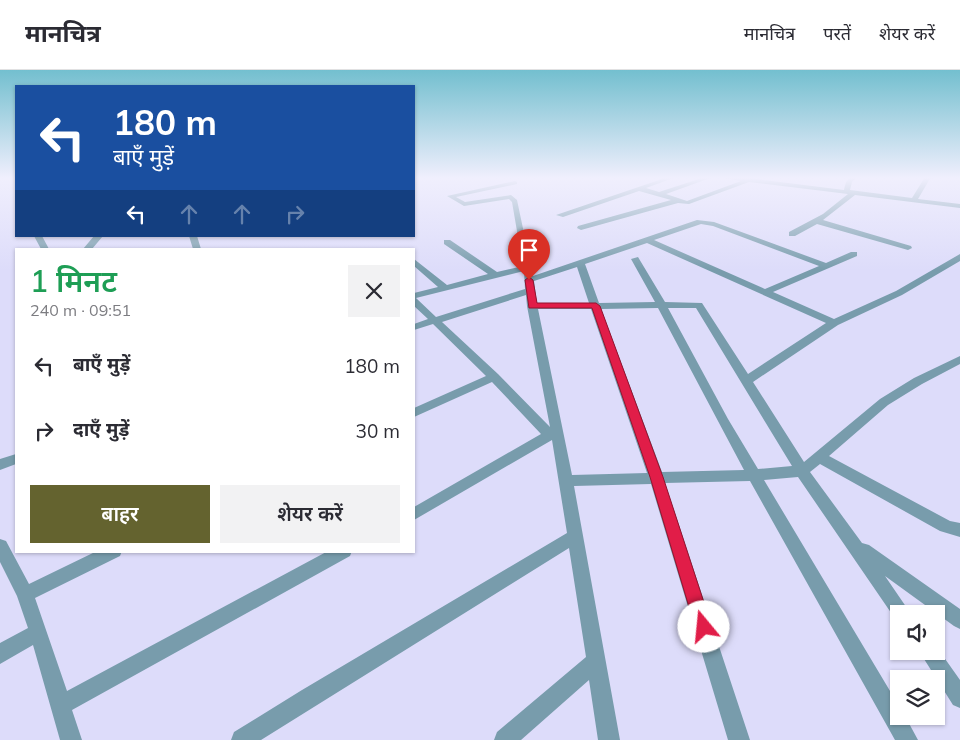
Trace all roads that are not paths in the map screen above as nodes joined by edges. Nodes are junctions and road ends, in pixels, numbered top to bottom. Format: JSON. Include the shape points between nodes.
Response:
{"nodes":[{"id":1,"x":517,"y":208,"type":"edge"},
{"id":2,"x":579,"y":208,"type":"edge"},
{"id":3,"x":650,"y":208,"type":"edge"},
{"id":4,"x":834,"y":208,"type":"edge"},
{"id":5,"x":560,"y":215,"type":"dead end"},
{"id":6,"x":817,"y":221,"type":"junction"},
{"id":7,"x":581,"y":228,"type":"dead end"},
{"id":8,"x":792,"y":234,"type":"dead end"},
{"id":9,"x":97,"y":237,"type":"edge"},
{"id":10,"x":647,"y":240,"type":"junction"},
{"id":11,"x":447,"y":242,"type":"dead end"},
{"id":12,"x":88,"y":248,"type":"edge"},
{"id":13,"x":908,"y":248,"type":"dead end"},
{"id":14,"x":854,"y":254,"type":"dead end"},
{"id":15,"x":960,"y":256,"type":"edge"},
{"id":16,"x":635,"y":259,"type":"dead end"},
{"id":17,"x":580,"y":262,"type":"junction"},
{"id":18,"x":415,"y":263,"type":"edge"},
{"id":19,"x":827,"y":266,"type":"junction"},
{"id":20,"x":495,"y":275,"type":"junction"},
{"id":21,"x":529,"y":280,"type":"junction"},
{"id":22,"x":445,"y":288,"type":"junction"},
{"id":23,"x":765,"y":292,"type":"junction"},
{"id":24,"x":415,"y":296,"type":"edge"},
{"id":25,"x":415,"y":302,"type":"edge"},
{"id":26,"x":661,"y":304,"type":"junction"},
{"id":27,"x":532,"y":306,"type":"junction"},
{"id":28,"x":596,"y":306,"type":"junction"},
{"id":29,"x":435,"y":320,"type":"junction"},
{"id":30,"x":834,"y":323,"type":"junction"},
{"id":31,"x":415,"y":327,"type":"edge"},
{"id":32,"x":960,"y":359,"type":"edge"},
{"id":33,"x":494,"y":377,"type":"junction"},
{"id":34,"x":746,"y":380,"type":"junction"},
{"id":35,"x":416,"y":408,"type":"edge"},
{"id":36,"x":554,"y":435,"type":"junction"},
{"id":37,"x":820,"y":457,"type":"junction"},
{"id":38,"x":15,"y":459,"type":"edge"},
{"id":39,"x":0,"y":465,"type":"edge"},
{"id":40,"x":802,"y":471,"type":"junction"},
{"id":41,"x":754,"y":475,"type":"junction"},
{"id":42,"x":656,"y":477,"type":"junction"},
{"id":43,"x":566,"y":481,"type":"junction"},
{"id":44,"x":415,"y":513,"type":"edge"},
{"id":45,"x":960,"y":530,"type":"edge"},
{"id":46,"x":575,"y":536,"type":"junction"},
{"id":47,"x":855,"y":544,"type":"junction"},
{"id":48,"x":1,"y":553,"type":"edge"},
{"id":49,"x":110,"y":553,"type":"edge"},
{"id":50,"x":340,"y":553,"type":"edge"},
{"id":51,"x":25,"y":594,"type":"junction"},
{"id":52,"x":896,"y":605,"type":"edge"},
{"id":53,"x":960,"y":620,"type":"edge"},
{"id":54,"x":40,"y":632,"type":"junction"},
{"id":55,"x":0,"y":654,"type":"edge"},
{"id":56,"x":934,"y":660,"type":"edge"},
{"id":57,"x":595,"y":662,"type":"junction"},
{"id":58,"x":960,"y":698,"type":"edge"},
{"id":59,"x":61,"y":705,"type":"junction"},
{"id":60,"x":71,"y":740,"type":"edge"},
{"id":61,"x":242,"y":740,"type":"edge"},
{"id":62,"x":506,"y":740,"type":"edge"},
{"id":63,"x":609,"y":740,"type":"edge"},
{"id":64,"x":739,"y":740,"type":"edge"},
{"id":65,"x":907,"y":740,"type":"edge"}],
"edges":[{"from":1,"to":21,"type":"street"},
{"from":2,"to":5,"type":"street"},
{"from":3,"to":7,"type":"street"},
{"from":4,"to":6,"type":"street"},
{"from":6,"to":8,"type":"street"},
{"from":6,"to":13,"type":"street"},
{"from":9,"to":12,"type":"street"},
{"from":10,"to":17,"type":"street"},
{"from":10,"to":19,"type":"street","via":[[704,222]]},
{"from":10,"to":23,"type":"street"},
{"from":11,"to":20,"type":"street"},
{"from":14,"to":19,"type":"street"},
{"from":15,"to":30,"type":"street","via":[[899,292]]},
{"from":16,"to":26,"type":"street"},
{"from":17,"to":21,"type":"street"},
{"from":17,"to":28,"type":"street"},
{"from":18,"to":22,"type":"street"},
{"from":19,"to":23,"type":"street"},
{"from":20,"to":21,"type":"street"},
{"from":20,"to":22,"type":"street"},
{"from":21,"to":27,"type":"street"},
{"from":21,"to":29,"type":"street"},
{"from":22,"to":24,"type":"street"},
{"from":23,"to":30,"type":"street"},
{"from":25,"to":29,"type":"street"},
{"from":26,"to":28,"type":"street"},
{"from":26,"to":34,"type":"street","via":[[699,305]]},
{"from":26,"to":41,"type":"street"},
{"from":27,"to":28,"type":"street"},
{"from":27,"to":36,"type":"street"},
{"from":28,"to":42,"type":"street"},
{"from":29,"to":31,"type":"street"},
{"from":29,"to":33,"type":"street"},
{"from":30,"to":34,"type":"street"},
{"from":32,"to":37,"type":"street","via":[[884,402]]},
{"from":33,"to":35,"type":"street"},
{"from":33,"to":36,"type":"street"},
{"from":34,"to":40,"type":"street"},
{"from":36,"to":43,"type":"street"},
{"from":36,"to":44,"type":"street"},
{"from":37,"to":40,"type":"street"},
{"from":37,"to":45,"type":"street","via":[[946,526]]},
{"from":38,"to":39,"type":"street"},
{"from":40,"to":41,"type":"street"},
{"from":40,"to":47,"type":"street"},
{"from":41,"to":42,"type":"street"},
{"from":41,"to":65,"type":"street"},
{"from":42,"to":43,"type":"street"},
{"from":42,"to":64,"type":"street"},
{"from":43,"to":46,"type":"street"},
{"from":46,"to":57,"type":"street"},
{"from":46,"to":61,"type":"street"},
{"from":47,"to":52,"type":"street"},
{"from":47,"to":53,"type":"street"},
{"from":48,"to":51,"type":"street"},
{"from":49,"to":51,"type":"street"},
{"from":50,"to":59,"type":"street"},
{"from":51,"to":54,"type":"street"},
{"from":54,"to":55,"type":"street"},
{"from":54,"to":59,"type":"street"},
{"from":56,"to":58,"type":"street"},
{"from":57,"to":62,"type":"street"},
{"from":57,"to":63,"type":"street"},
{"from":59,"to":60,"type":"street"}]}
